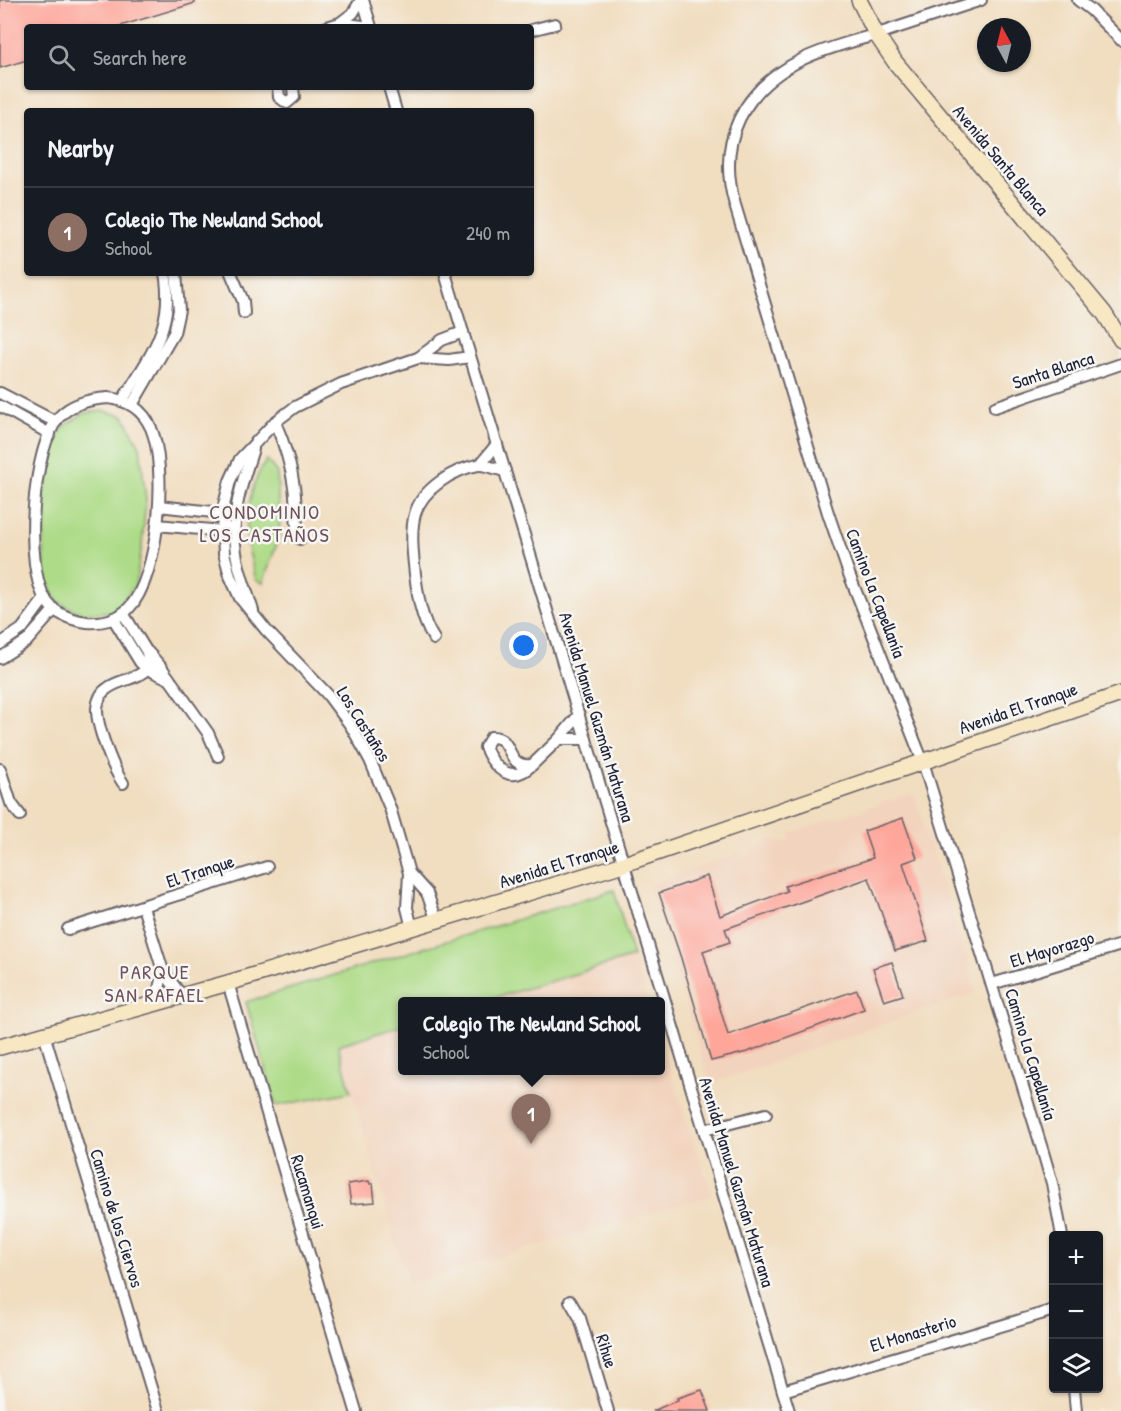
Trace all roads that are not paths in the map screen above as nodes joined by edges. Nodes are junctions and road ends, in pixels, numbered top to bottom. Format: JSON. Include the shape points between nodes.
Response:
{"nodes":[{"id":1,"x":362,"y":0,"type":"edge"},
{"id":2,"x":859,"y":0,"type":"edge"},
{"id":3,"x":981,"y":0,"type":"edge"},
{"id":4,"x":1078,"y":0,"type":"edge"},
{"id":5,"x":340,"y":23,"type":"junction"},
{"id":6,"x":337,"y":24,"type":"edge"},
{"id":7,"x":348,"y":24,"type":"edge"},
{"id":8,"x":370,"y":24,"type":"edge"},
{"id":9,"x":555,"y":24,"type":"dead end"},
{"id":10,"x":534,"y":29,"type":"edge"},
{"id":11,"x":876,"y":34,"type":"junction"},
{"id":12,"x":1121,"y":40,"type":"edge"},
{"id":13,"x":278,"y":90,"type":"edge"},
{"id":14,"x":293,"y":90,"type":"edge"},
{"id":15,"x":390,"y":90,"type":"edge"},
{"id":16,"x":395,"y":108,"type":"edge"},
{"id":17,"x":165,"y":276,"type":"edge"},
{"id":18,"x":176,"y":276,"type":"edge"},
{"id":19,"x":232,"y":276,"type":"edge"},
{"id":20,"x":446,"y":276,"type":"edge"},
{"id":21,"x":244,"y":314,"type":"dead end"},
{"id":22,"x":463,"y":332,"type":"junction"},
{"id":23,"x":1121,"y":340,"type":"edge"},
{"id":24,"x":470,"y":357,"type":"junction"},
{"id":25,"x":418,"y":358,"type":"junction"},
{"id":26,"x":1121,"y":364,"type":"edge"},
{"id":27,"x":0,"y":393,"type":"edge"},
{"id":28,"x":127,"y":403,"type":"junction"},
{"id":29,"x":0,"y":406,"type":"edge"},
{"id":30,"x":995,"y":407,"type":"dead end"},
{"id":31,"x":56,"y":422,"type":"junction"},
{"id":32,"x":275,"y":422,"type":"junction"},
{"id":33,"x":50,"y":434,"type":"junction"},
{"id":34,"x":497,"y":444,"type":"junction"},
{"id":35,"x":254,"y":445,"type":"junction"},
{"id":36,"x":480,"y":465,"type":"junction"},
{"id":37,"x":505,"y":471,"type":"junction"},
{"id":38,"x":159,"y":506,"type":"junction"},
{"id":39,"x":222,"y":513,"type":"junction"},
{"id":40,"x":157,"y":525,"type":"junction"},
{"id":41,"x":234,"y":525,"type":"junction"},
{"id":42,"x":222,"y":531,"type":"junction"},
{"id":43,"x":300,"y":539,"type":"dead end"},
{"id":44,"x":45,"y":598,"type":"junction"},
{"id":45,"x":54,"y":610,"type":"junction"},
{"id":46,"x":254,"y":614,"type":"junction"},
{"id":47,"x":118,"y":616,"type":"junction"},
{"id":48,"x":434,"y":639,"type":"dead end"},
{"id":49,"x":0,"y":644,"type":"edge"},
{"id":50,"x":147,"y":652,"type":"junction"},
{"id":51,"x":134,"y":654,"type":"junction"},
{"id":52,"x":0,"y":658,"type":"edge"},
{"id":53,"x":147,"y":669,"type":"junction"},
{"id":54,"x":123,"y":679,"type":"junction"},
{"id":55,"x":169,"y":680,"type":"junction"},
{"id":56,"x":1121,"y":694,"type":"edge"},
{"id":57,"x":579,"y":715,"type":"junction"},
{"id":58,"x":559,"y":739,"type":"junction"},
{"id":59,"x":586,"y":739,"type":"junction"},
{"id":60,"x":218,"y":756,"type":"dead end"},
{"id":61,"x":923,"y":762,"type":"junction"},
{"id":62,"x":532,"y":765,"type":"junction"},
{"id":63,"x":0,"y":769,"type":"edge"},
{"id":64,"x":123,"y":783,"type":"dead end"},
{"id":65,"x":20,"y":815,"type":"dead end"},
{"id":66,"x":624,"y":864,"type":"junction"},
{"id":67,"x":267,"y":867,"type":"dead end"},
{"id":68,"x":409,"y":873,"type":"junction"},
{"id":69,"x":143,"y":907,"type":"junction"},
{"id":70,"x":437,"y":921,"type":"junction"},
{"id":71,"x":411,"y":928,"type":"junction"},
{"id":72,"x":68,"y":929,"type":"dead end"},
{"id":73,"x":1121,"y":945,"type":"edge"},
{"id":74,"x":163,"y":971,"type":"junction"},
{"id":75,"x":228,"y":983,"type":"junction"},
{"id":76,"x":992,"y":984,"type":"junction"},
{"id":77,"x":181,"y":995,"type":"junction"},
{"id":78,"x":664,"y":997,"type":"edge"},
{"id":79,"x":665,"y":1000,"type":"edge"},
{"id":80,"x":156,"y":1002,"type":"junction"},
{"id":81,"x":44,"y":1034,"type":"junction"},
{"id":82,"x":0,"y":1047,"type":"edge"},
{"id":83,"x":766,"y":1114,"type":"dead end"},
{"id":84,"x":704,"y":1130,"type":"junction"},
{"id":85,"x":1061,"y":1231,"type":"edge"},
{"id":86,"x":570,"y":1301,"type":"dead end"},
{"id":87,"x":1049,"y":1311,"type":"edge"},
{"id":88,"x":783,"y":1391,"type":"junction"},
{"id":89,"x":1074,"y":1393,"type":"edge"},
{"id":90,"x":158,"y":1411,"type":"edge"},
{"id":91,"x":356,"y":1411,"type":"edge"},
{"id":92,"x":608,"y":1411,"type":"edge"},
{"id":93,"x":789,"y":1411,"type":"edge"},
{"id":94,"x":1076,"y":1411,"type":"edge"}],
"edges":[{"from":1,"to":5,"type":"street"},
{"from":1,"to":8,"type":"street"},
{"from":2,"to":11,"type":"main road","name":"Avenida Santa Blanca"},
{"from":3,"to":11,"type":"street","name":"Camino La Capellanía"},
{"from":4,"to":12,"type":"street"},
{"from":5,"to":6,"type":"street"},
{"from":5,"to":7,"type":"street"},
{"from":9,"to":10,"type":"street"},
{"from":11,"to":23,"type":"main road","name":"Avenida Santa Blanca"},
{"from":11,"to":61,"type":"street","name":"Camino La Capellanía","via":[[802,59],[762,87],[735,127],[728,175],[828,513]]},
{"from":13,"to":14,"type":"street","via":[[279,98],[287,103],[294,98]]},
{"from":15,"to":16,"type":"street"},
{"from":17,"to":28,"type":"street","via":[[165,324]]},
{"from":18,"to":28,"type":"street","via":[[179,310],[174,333]]},
{"from":19,"to":21,"type":"street"},
{"from":20,"to":22,"type":"street","name":"Avenida Manuel Guzmán Maturana"},
{"from":22,"to":24,"type":"street","name":"Avenida Manuel Guzmán Maturana"},
{"from":22,"to":25,"type":"street","name":"Los Castaños","via":[[442,340]]},
{"from":24,"to":25,"type":"street","name":"Los Castaños"},
{"from":24,"to":34,"type":"street","name":"Avenida Manuel Guzmán Maturana"},
{"from":25,"to":32,"type":"street","name":"Los Castaños","via":[[341,384],[295,407]]},
{"from":26,"to":30,"type":"street","name":"Santa Blanca"},
{"from":27,"to":31,"type":"street"},
{"from":28,"to":31,"type":"street","via":[[108,398],[85,401],[70,408]]},
{"from":28,"to":38,"type":"street","via":[[146,420],[154,437]]},
{"from":29,"to":33,"type":"street"},
{"from":31,"to":33,"type":"street"},
{"from":32,"to":35,"type":"street","name":"Los Castaños"},
{"from":32,"to":43,"type":"street","via":[[291,466]]},
{"from":33,"to":44,"type":"street","via":[[33,518],[37,574]]},
{"from":34,"to":36,"type":"street"},
{"from":34,"to":37,"type":"street","name":"Avenida Manuel Guzmán Maturana"},
{"from":35,"to":39,"type":"street","name":"Los Castaños","via":[[235,469]]},
{"from":35,"to":41,"type":"street","name":"Los Castaños","via":[[238,494]]},
{"from":36,"to":37,"type":"street"},
{"from":36,"to":48,"type":"street","via":[[444,479],[429,490],[414,515],[418,599]]},
{"from":37,"to":57,"type":"street","name":"Avenida Manuel Guzmán Maturana"},
{"from":38,"to":39,"type":"street"},
{"from":38,"to":40,"type":"street"},
{"from":39,"to":41,"type":"street"},
{"from":39,"to":42,"type":"street","name":"Los Castaños"},
{"from":40,"to":42,"type":"street"},
{"from":40,"to":47,"type":"street","via":[[141,587],[133,603]]},
{"from":41,"to":42,"type":"street"},
{"from":41,"to":46,"type":"street","name":"Los Castaños","via":[[237,559]]},
{"from":42,"to":46,"type":"street","name":"Los Castaños","via":[[230,576],[240,598]]},
{"from":44,"to":45,"type":"street"},
{"from":44,"to":49,"type":"street","via":[[22,629]]},
{"from":45,"to":47,"type":"street","via":[[88,622]]},
{"from":45,"to":52,"type":"street","via":[[27,641]]},
{"from":46,"to":68,"type":"street","name":"Los Castaños","via":[[351,726],[381,784]]},
{"from":47,"to":50,"type":"street"},
{"from":47,"to":51,"type":"street"},
{"from":50,"to":53,"type":"street"},
{"from":50,"to":55,"type":"street"},
{"from":51,"to":53,"type":"street"},
{"from":51,"to":54,"type":"street","via":[[132,666]]},
{"from":53,"to":54,"type":"street"},
{"from":53,"to":55,"type":"street"},
{"from":54,"to":64,"type":"street","via":[[101,695],[97,712],[113,765]]},
{"from":55,"to":60,"type":"street","via":[[208,733]]},
{"from":56,"to":61,"type":"main road","name":"Avenida El Tranque"},
{"from":57,"to":58,"type":"street"},
{"from":57,"to":59,"type":"street","name":"Avenida Manuel Guzmán Maturana"},
{"from":58,"to":59,"type":"street"},
{"from":58,"to":62,"type":"street"},
{"from":59,"to":66,"type":"street","name":"Avenida Manuel Guzmán Maturana"},
{"from":61,"to":66,"type":"main road","name":"Avenida El Tranque"},
{"from":61,"to":76,"type":"street","name":"Camino La Capellanía"},
{"from":62,"to":62,"type":"street","via":[[517,763],[505,742],[497,737],[486,742],[484,747],[489,756],[506,773],[518,775]]},
{"from":63,"to":65,"type":"street","via":[[11,803]]},
{"from":66,"to":70,"type":"main road","name":"Avenida El Tranque"},
{"from":66,"to":78,"type":"street","name":"Avenida Manuel Guzmán Maturana"},
{"from":67,"to":69,"type":"street","name":"El Tranque"},
{"from":68,"to":70,"type":"street","name":"Los Castaños","via":[[427,893]]},
{"from":68,"to":71,"type":"street","name":"Los Castaños","via":[[406,908]]},
{"from":69,"to":72,"type":"street","name":"El Tranque"},
{"from":69,"to":74,"type":"street"},
{"from":70,"to":71,"type":"main road","name":"Avenida El Tranque"},
{"from":71,"to":75,"type":"main road","name":"Avenida El Tranque"},
{"from":73,"to":76,"type":"street","name":"El Mayorazgo"},
{"from":74,"to":77,"type":"street"},
{"from":74,"to":80,"type":"street"},
{"from":75,"to":77,"type":"main road","name":"Avenida El Tranque"},
{"from":75,"to":91,"type":"street","name":"Rucamanqui"},
{"from":76,"to":85,"type":"street","name":"Camino La Capellanía","via":[[1052,1183]]},
{"from":77,"to":80,"type":"main road","name":"Avenida El Tranque"},
{"from":79,"to":84,"type":"street","name":"Avenida Manuel Guzmán Maturana"},
{"from":80,"to":81,"type":"main road","name":"Avenida El Tranque"},
{"from":81,"to":82,"type":"main road","name":"Avenida El Tranque"},
{"from":81,"to":90,"type":"street","name":"Camino de los Ciervos"},
{"from":83,"to":84,"type":"street"},
{"from":84,"to":88,"type":"street","name":"Avenida Manuel Guzmán Maturana"},
{"from":86,"to":92,"type":"street","name":"Rihue","via":[[580,1318]]},
{"from":87,"to":88,"type":"street","name":"El Monasterio"},
{"from":88,"to":93,"type":"street","name":"Avenida Manuel Guzmán Maturana"},
{"from":89,"to":94,"type":"street"}]}
